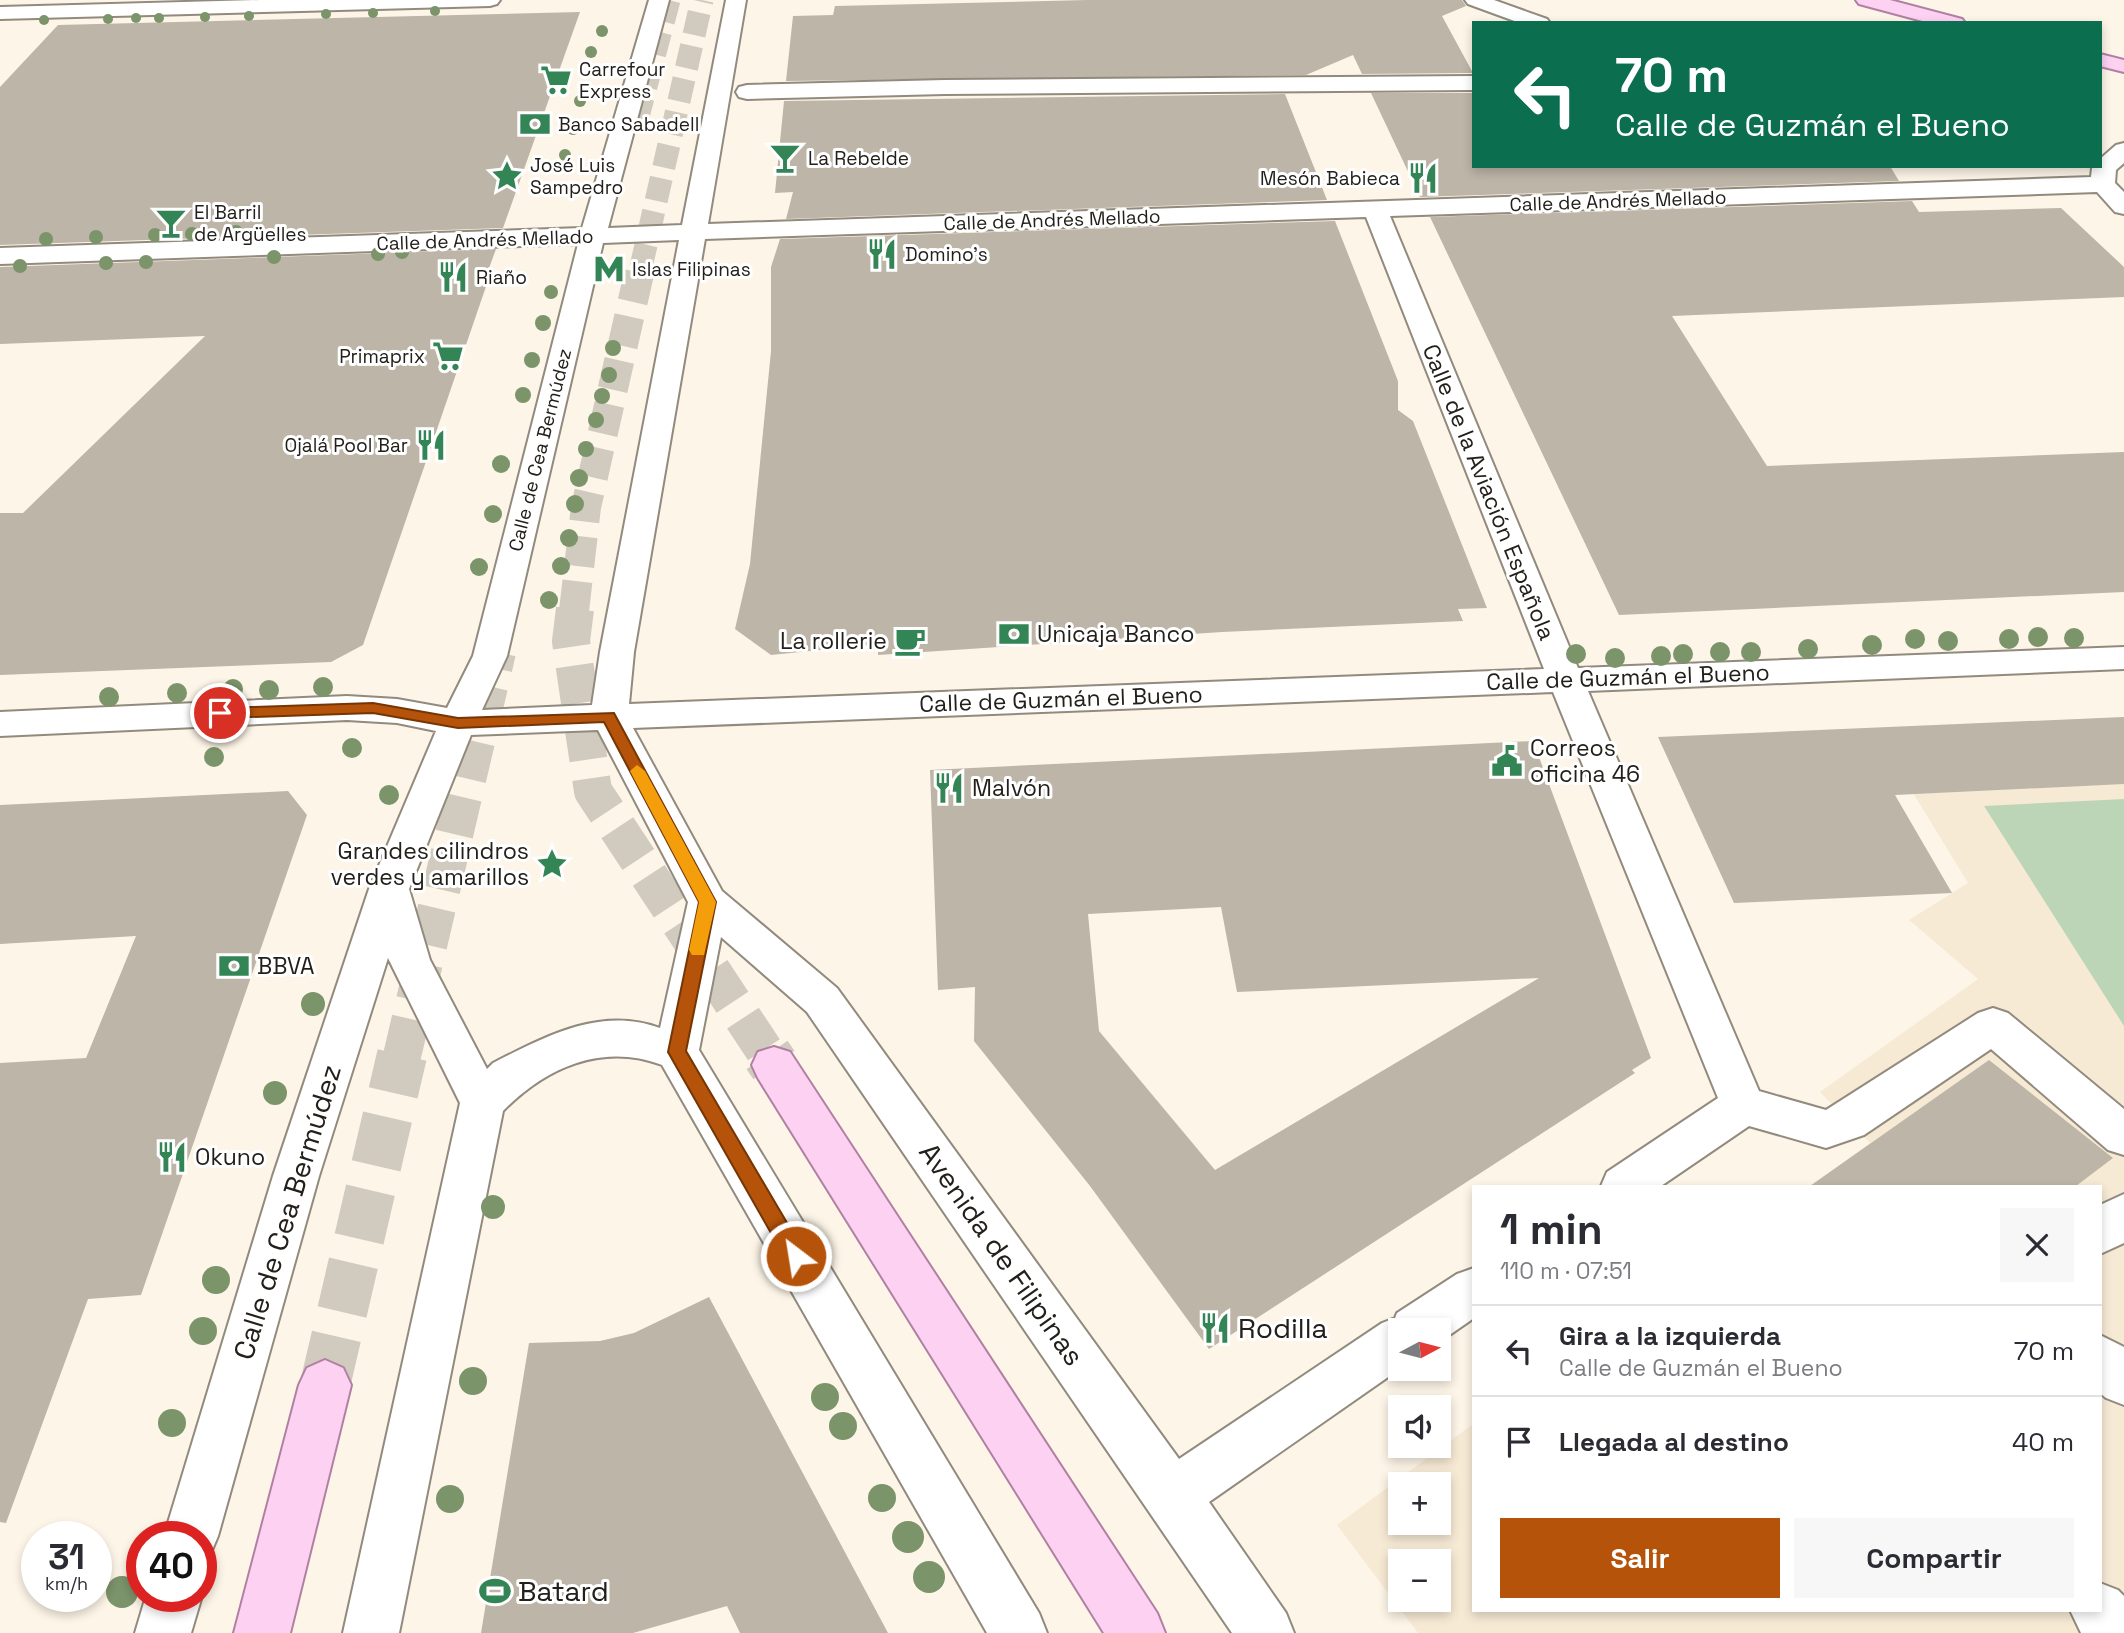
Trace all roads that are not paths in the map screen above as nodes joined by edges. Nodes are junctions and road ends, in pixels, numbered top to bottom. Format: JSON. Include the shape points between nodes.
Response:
{"nodes":[{"id":1,"x":490,"y":0,"type":"edge"},
{"id":2,"x":659,"y":0,"type":"edge"},
{"id":3,"x":736,"y":0,"type":"edge"},
{"id":4,"x":1474,"y":0,"type":"edge"},
{"id":5,"x":1866,"y":0,"type":"edge"},
{"id":6,"x":0,"y":13,"type":"edge"},
{"id":7,"x":1487,"y":21,"type":"edge"},
{"id":8,"x":1533,"y":21,"type":"edge"},
{"id":9,"x":1947,"y":21,"type":"edge"},
{"id":10,"x":2102,"y":60,"type":"edge"},
{"id":11,"x":2124,"y":66,"type":"edge"},
{"id":12,"x":1472,"y":83,"type":"edge"},
{"id":13,"x":747,"y":92,"type":"dead end"},
{"id":14,"x":2124,"y":150,"type":"edge"},
{"id":15,"x":2104,"y":184,"type":"junction"},
{"id":16,"x":2124,"y":206,"type":"edge"},
{"id":17,"x":1375,"y":209,"type":"junction"},
{"id":18,"x":694,"y":233,"type":"junction"},
{"id":19,"x":592,"y":236,"type":"junction"},
{"id":20,"x":0,"y":256,"type":"edge"},
{"id":21,"x":2124,"y":658,"type":"edge"},
{"id":22,"x":1565,"y":680,"type":"junction"},
{"id":23,"x":609,"y":717,"type":"junction"},
{"id":24,"x":458,"y":723,"type":"junction"},
{"id":25,"x":0,"y":724,"type":"edge"},
{"id":26,"x":389,"y":889,"type":"junction"},
{"id":27,"x":708,"y":902,"type":"junction"},
{"id":28,"x":677,"y":1052,"type":"junction"},
{"id":29,"x":774,"y":1065,"type":"tunnel mouth"},
{"id":30,"x":482,"y":1103,"type":"junction"},
{"id":31,"x":1743,"y":1105,"type":"junction"},
{"id":32,"x":2124,"y":1136,"type":"edge"},
{"id":33,"x":1625,"y":1185,"type":"edge"},
{"id":34,"x":2124,"y":1215,"type":"edge"},
{"id":35,"x":2102,"y":1232,"type":"edge"},
{"id":36,"x":1472,"y":1291,"type":"edge"},
{"id":37,"x":1433,"y":1318,"type":"edge"},
{"id":38,"x":1388,"y":1348,"type":"edge"},
{"id":39,"x":2102,"y":1361,"type":"edge"},
{"id":40,"x":2124,"y":1381,"type":"edge"},
{"id":41,"x":325,"y":1385,"type":"tunnel mouth"},
{"id":42,"x":1172,"y":1496,"type":"junction"},
{"id":43,"x":195,"y":1521,"type":"edge"},
{"id":44,"x":169,"y":1612,"type":"edge"},
{"id":45,"x":2100,"y":1612,"type":"edge"},
{"id":46,"x":163,"y":1633,"type":"edge"},
{"id":47,"x":262,"y":1633,"type":"edge"},
{"id":48,"x":371,"y":1633,"type":"edge"},
{"id":49,"x":1019,"y":1633,"type":"edge"},
{"id":50,"x":1137,"y":1633,"type":"edge"},
{"id":51,"x":1266,"y":1633,"type":"edge"},
{"id":52,"x":2121,"y":1633,"type":"edge"}],
"edges":[{"from":1,"to":6,"type":"street"},
{"from":2,"to":19,"type":"street","name":"Calle de Cea Bermúdez"},
{"from":3,"to":18,"type":"street"},
{"from":4,"to":7,"type":"street"},
{"from":4,"to":8,"type":"street"},
{"from":5,"to":9,"type":"main road"},
{"from":10,"to":11,"type":"main road"},
{"from":12,"to":13,"type":"street"},
{"from":14,"to":15,"type":"street","via":[[2104,168]]},
{"from":15,"to":16,"type":"street"},
{"from":15,"to":17,"type":"street","name":"Calle de Andrés Mellado"},
{"from":17,"to":18,"type":"street","name":"Calle de Andrés Mellado"},
{"from":17,"to":22,"type":"street","name":"Calle de la Aviación Española"},
{"from":18,"to":19,"type":"street","name":"Calle de Andrés Mellado"},
{"from":18,"to":23,"type":"street"},
{"from":19,"to":20,"type":"street","name":"Calle de Andrés Mellado"},
{"from":19,"to":24,"type":"street","name":"Calle de Cea Bermúdez","via":[[490,656]]},
{"from":21,"to":22,"type":"street","name":"Calle de Guzmán el Bueno"},
{"from":22,"to":23,"type":"street","name":"Calle de Guzmán el Bueno"},
{"from":22,"to":31,"type":"street","name":"Calle de la Aviación Española"},
{"from":23,"to":24,"type":"street","name":"Calle de Guzmán el Bueno"},
{"from":23,"to":27,"type":"street","name":"Avenida de Filipinas"},
{"from":24,"to":25,"type":"street","name":"Calle de Guzmán el Bueno","via":[[397,711],[347,708]]},
{"from":24,"to":26,"type":"street","name":"Calle de Cea Bermúdez"},
{"from":26,"to":30,"type":"street","via":[[409,960]]},
{"from":26,"to":43,"type":"street","name":"Calle de Cea Bermúdez","via":[[296,1177]]},
{"from":27,"to":28,"type":"street"},
{"from":27,"to":42,"type":"street","name":"Avenida de Filipinas","via":[[822,1000]]},
{"from":28,"to":30,"type":"street","via":[[642,1039],[604,1038],[567,1046],[509,1076]]},
{"from":28,"to":49,"type":"street"},
{"from":29,"to":50,"type":"main road"},
{"from":30,"to":48,"type":"street"},
{"from":31,"to":32,"type":"street","via":[[1826,1129],[1848,1121],[1993,1025]]},
{"from":31,"to":33,"type":"street"},
{"from":34,"to":35,"type":"street"},
{"from":36,"to":37,"type":"street"},
{"from":38,"to":42,"type":"street"},
{"from":39,"to":40,"type":"street"},
{"from":41,"to":47,"type":"main road"},
{"from":42,"to":51,"type":"street","name":"Avenida de Filipinas"},
{"from":44,"to":46,"type":"street"},
{"from":45,"to":52,"type":"street"}]}
